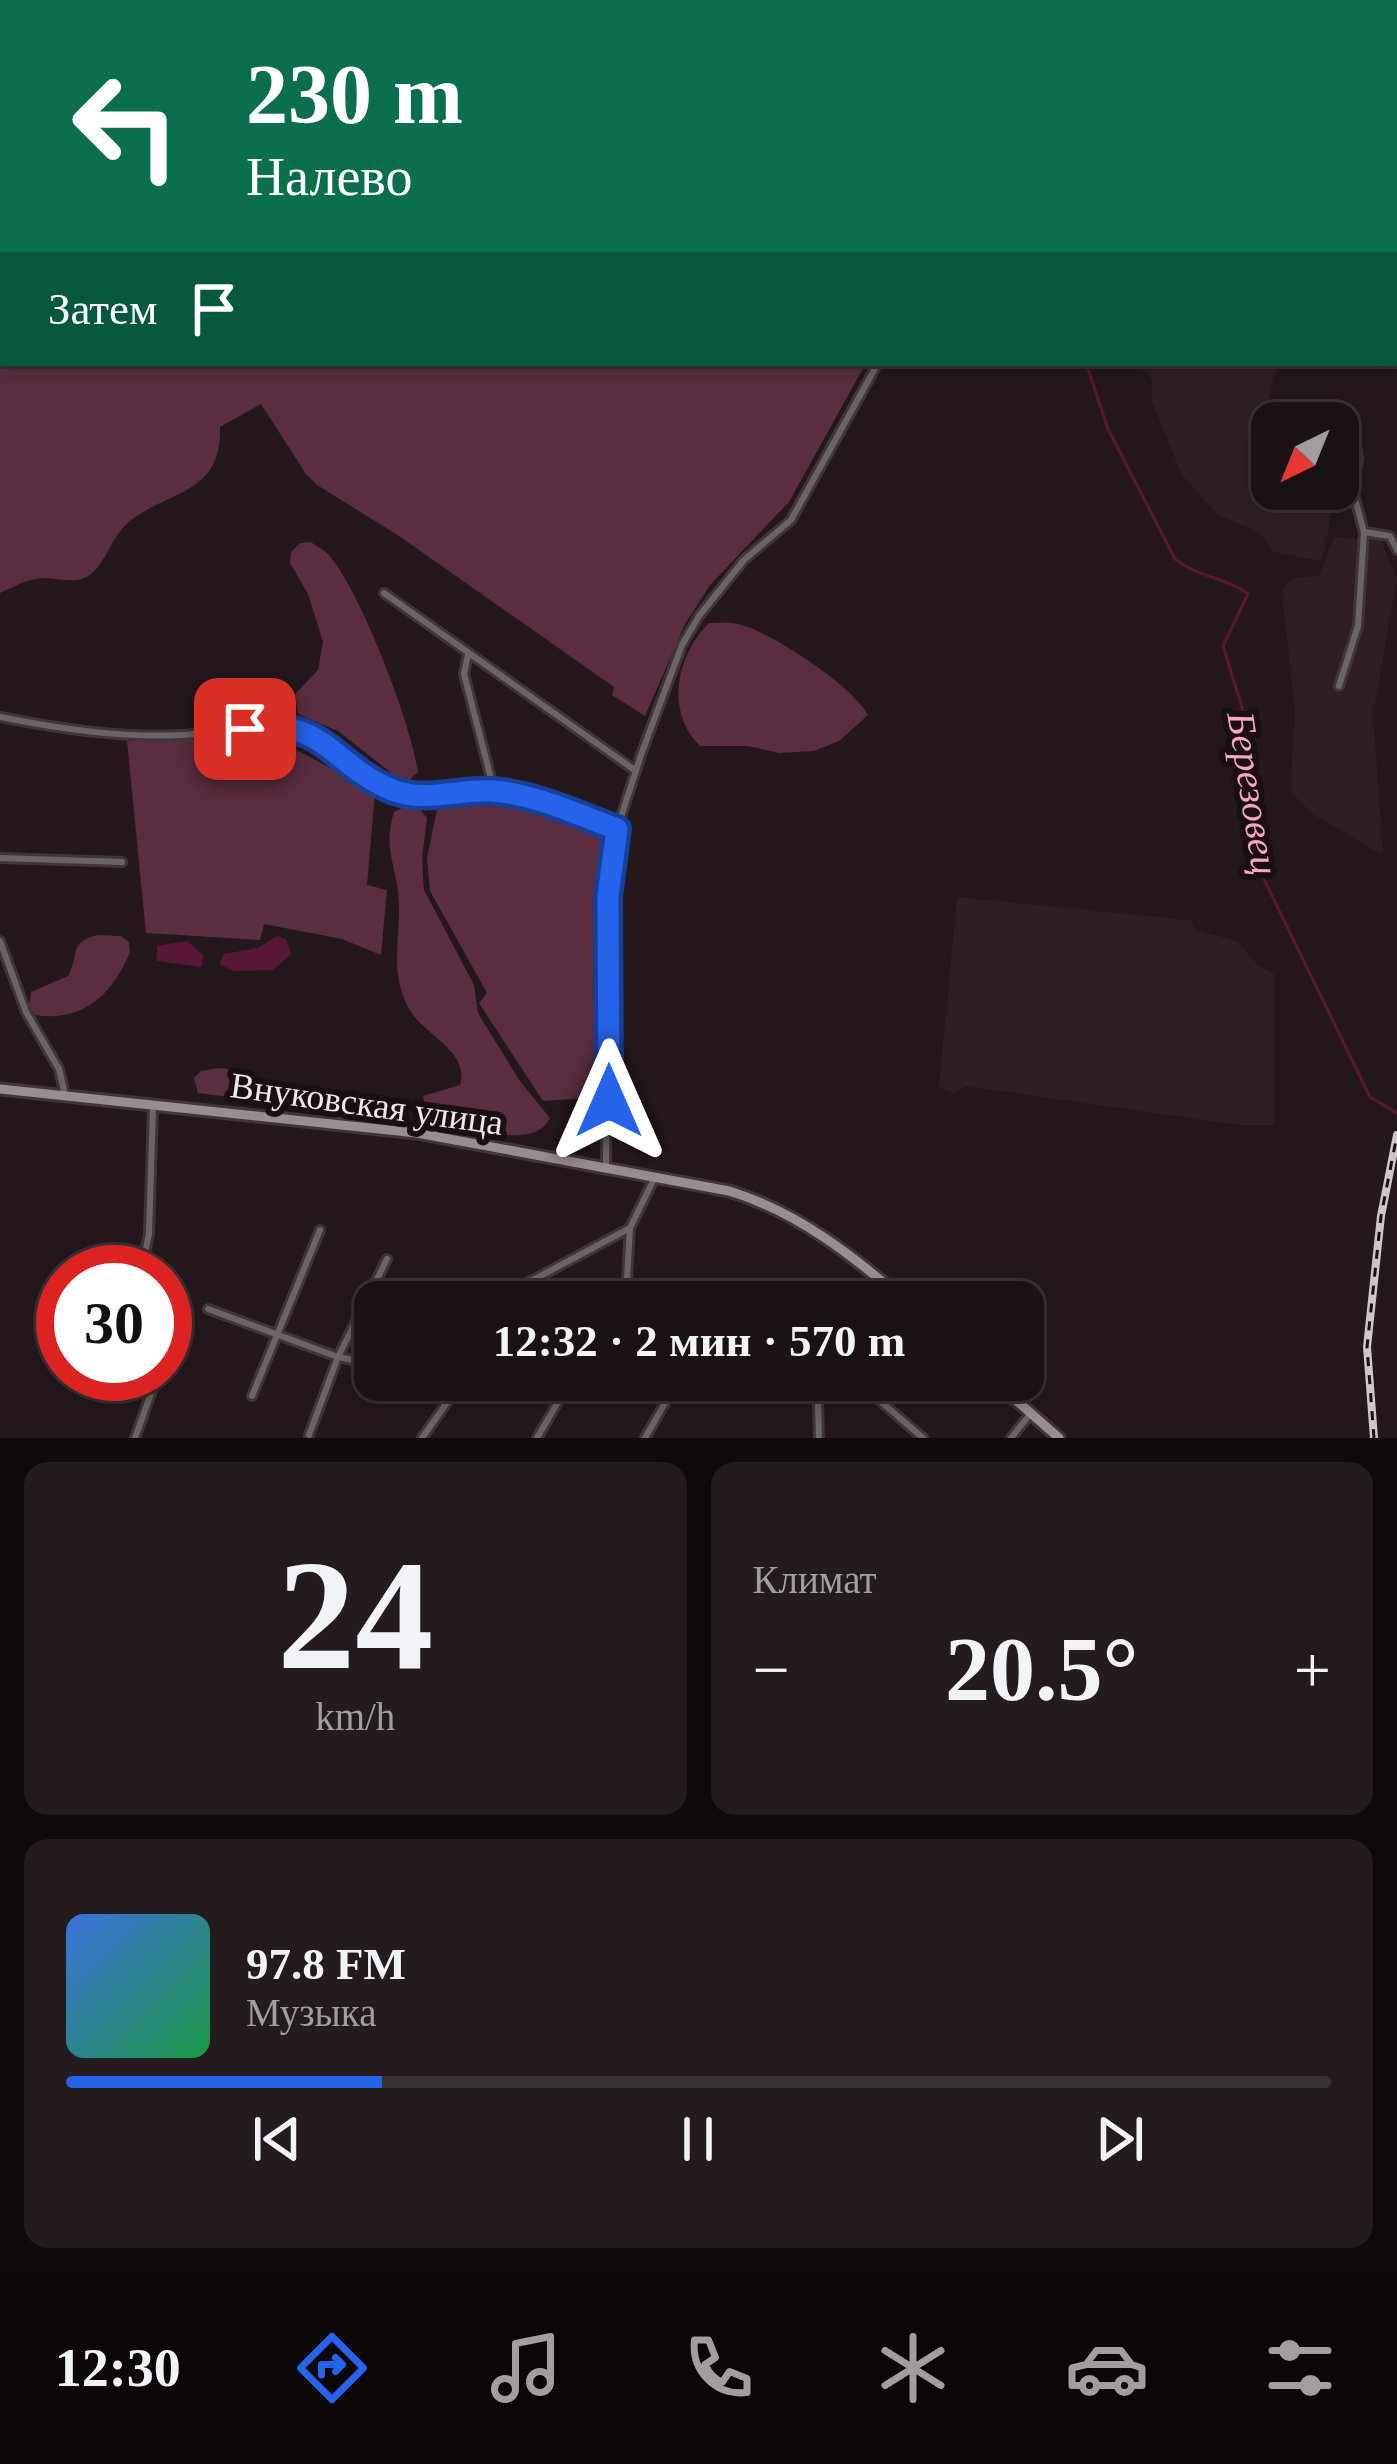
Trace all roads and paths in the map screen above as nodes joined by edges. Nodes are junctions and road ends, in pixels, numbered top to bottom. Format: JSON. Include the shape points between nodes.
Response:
{"nodes":[{"id":1,"x":876,"y":366,"type":"edge"},
{"id":2,"x":1358,"y":510,"type":"edge"},
{"id":3,"x":1364,"y":532,"type":"junction"},
{"id":4,"x":1397,"y":550,"type":"edge"},
{"id":5,"x":384,"y":593,"type":"dead end"},
{"id":6,"x":468,"y":654,"type":"junction"},
{"id":7,"x":1339,"y":686,"type":"dead end"},
{"id":8,"x":0,"y":717,"type":"edge"},
{"id":9,"x":636,"y":771,"type":"junction"},
{"id":10,"x":495,"y":791,"type":"junction"},
{"id":11,"x":617,"y":829,"type":"junction"},
{"id":12,"x":0,"y":858,"type":"edge"},
{"id":13,"x":122,"y":862,"type":"dead end"},
{"id":14,"x":0,"y":941,"type":"edge"},
{"id":15,"x":0,"y":1089,"type":"edge"},
{"id":16,"x":65,"y":1095,"type":"junction"},
{"id":17,"x":153,"y":1103,"type":"junction"},
{"id":18,"x":606,"y":1167,"type":"junction"},
{"id":19,"x":656,"y":1177,"type":"junction"},
{"id":20,"x":630,"y":1228,"type":"junction"},
{"id":21,"x":320,"y":1231,"type":"dead end"},
{"id":22,"x":147,"y":1245,"type":"edge"},
{"id":23,"x":387,"y":1259,"type":"dead end"},
{"id":24,"x":530,"y":1281,"type":"edge"},
{"id":25,"x":626,"y":1281,"type":"edge"},
{"id":26,"x":876,"y":1281,"type":"edge"},
{"id":27,"x":208,"y":1309,"type":"dead end"},
{"id":28,"x":274,"y":1336,"type":"junction"},
{"id":29,"x":338,"y":1357,"type":"junction"},
{"id":30,"x":354,"y":1360,"type":"edge"},
{"id":31,"x":252,"y":1396,"type":"dead end"},
{"id":32,"x":148,"y":1401,"type":"edge"},
{"id":33,"x":448,"y":1401,"type":"edge"},
{"id":34,"x":559,"y":1401,"type":"edge"},
{"id":35,"x":666,"y":1401,"type":"edge"},
{"id":36,"x":818,"y":1401,"type":"edge"},
{"id":37,"x":880,"y":1401,"type":"edge"},
{"id":38,"x":1017,"y":1401,"type":"edge"},
{"id":39,"x":1031,"y":1413,"type":"junction"},
{"id":40,"x":309,"y":1435,"type":"edge"},
{"id":41,"x":135,"y":1438,"type":"edge"},
{"id":42,"x":422,"y":1438,"type":"edge"},
{"id":43,"x":537,"y":1438,"type":"edge"},
{"id":44,"x":645,"y":1438,"type":"edge"},
{"id":45,"x":819,"y":1438,"type":"edge"},
{"id":46,"x":923,"y":1438,"type":"edge"},
{"id":47,"x":1011,"y":1438,"type":"edge"},
{"id":48,"x":1059,"y":1438,"type":"edge"}],
"edges":[{"from":1,"to":9,"type":"street","via":[[791,520],[744,560],[682,645]]},
{"from":2,"to":3,"type":"street"},
{"from":3,"to":4,"type":"street","via":[[1390,536]]},
{"from":3,"to":7,"type":"street","via":[[1358,626]]},
{"from":5,"to":6,"type":"street"},
{"from":6,"to":9,"type":"street"},
{"from":6,"to":10,"type":"street","via":[[464,674]]},
{"from":8,"to":10,"type":"street","via":[[149,736],[290,726],[390,789],[420,796]]},
{"from":9,"to":11,"type":"street"},
{"from":10,"to":11,"type":"street"},
{"from":11,"to":18,"type":"street","via":[[608,896]]},
{"from":12,"to":13,"type":"street"},
{"from":14,"to":16,"type":"street"},
{"from":15,"to":16,"type":"main road","name":"Внуковская улица"},
{"from":16,"to":17,"type":"main road","name":"Внуковская улица"},
{"from":17,"to":18,"type":"main road","name":"Внуковская улица","via":[[417,1133]]},
{"from":17,"to":22,"type":"street"},
{"from":18,"to":19,"type":"main road","name":"Внуковская улица"},
{"from":19,"to":20,"type":"street"},
{"from":19,"to":26,"type":"main road","name":"Внуковская улица","via":[[767,1205],[832,1243]]},
{"from":20,"to":24,"type":"street"},
{"from":20,"to":25,"type":"street"},
{"from":21,"to":28,"type":"street"},
{"from":23,"to":29,"type":"street"},
{"from":27,"to":28,"type":"street"},
{"from":28,"to":29,"type":"street"},
{"from":28,"to":31,"type":"street"},
{"from":29,"to":30,"type":"street"},
{"from":29,"to":40,"type":"street"},
{"from":32,"to":41,"type":"street"},
{"from":33,"to":42,"type":"street"},
{"from":34,"to":43,"type":"street"},
{"from":35,"to":44,"type":"street"},
{"from":36,"to":45,"type":"street"},
{"from":37,"to":46,"type":"street"},
{"from":38,"to":39,"type":"main road"},
{"from":39,"to":47,"type":"street"},
{"from":39,"to":48,"type":"main road"}]}
